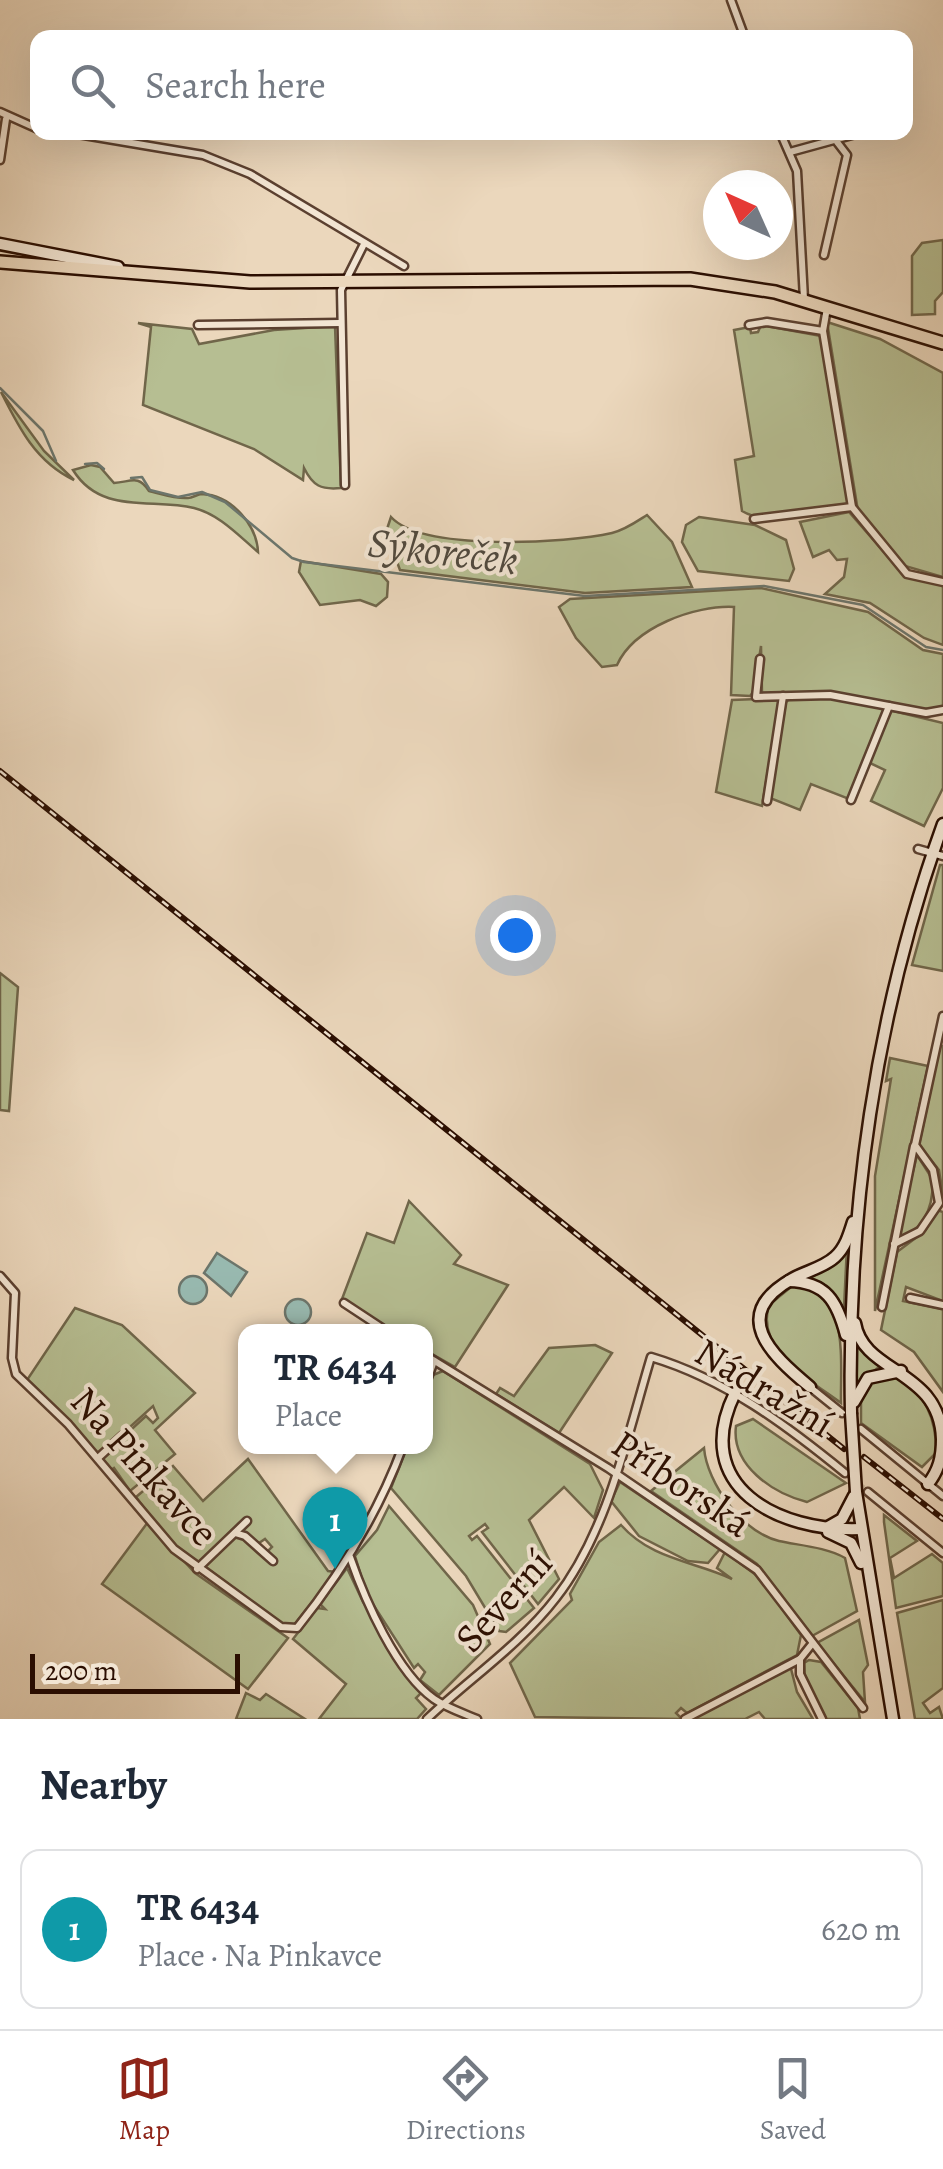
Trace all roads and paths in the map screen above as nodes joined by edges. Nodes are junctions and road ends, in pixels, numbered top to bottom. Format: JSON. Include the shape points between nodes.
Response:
{"nodes":[{"id":1,"x":731,"y":0,"type":"edge"},
{"id":2,"x":742,"y":30,"type":"edge"},
{"id":3,"x":3,"y":115,"type":"edge"},
{"id":4,"x":30,"y":125,"type":"edge"},
{"id":5,"x":114,"y":140,"type":"edge"},
{"id":6,"x":784,"y":140,"type":"edge"},
{"id":7,"x":842,"y":140,"type":"edge"},
{"id":8,"x":837,"y":142,"type":"junction"},
{"id":9,"x":790,"y":152,"type":"junction"},
{"id":10,"x":0,"y":160,"type":"edge"},
{"id":11,"x":0,"y":244,"type":"edge"},
{"id":12,"x":363,"y":246,"type":"junction"},
{"id":13,"x":824,"y":255,"type":"dead end"},
{"id":14,"x":0,"y":262,"type":"edge"},
{"id":15,"x":404,"y":266,"type":"dead end"},
{"id":16,"x":208,"y":279,"type":"junction"},
{"id":17,"x":345,"y":282,"type":"junction"},
{"id":18,"x":804,"y":300,"type":"junction"},
{"id":19,"x":827,"y":306,"type":"junction"},
{"id":20,"x":340,"y":322,"type":"junction"},
{"id":21,"x":198,"y":325,"type":"dead end"},
{"id":22,"x":749,"y":326,"type":"dead end"},
{"id":23,"x":824,"y":331,"type":"junction"},
{"id":24,"x":943,"y":342,"type":"edge"},
{"id":25,"x":345,"y":485,"type":"dead end"},
{"id":26,"x":852,"y":507,"type":"junction"},
{"id":27,"x":754,"y":519,"type":"dead end"},
{"id":28,"x":943,"y":582,"type":"edge"},
{"id":29,"x":760,"y":659,"type":"dead end"},
{"id":30,"x":783,"y":696,"type":"junction"},
{"id":31,"x":888,"y":706,"type":"junction"},
{"id":32,"x":943,"y":710,"type":"edge"},
{"id":33,"x":851,"y":800,"type":"dead end"},
{"id":34,"x":766,"y":801,"type":"dead end"},
{"id":35,"x":943,"y":824,"type":"edge"},
{"id":36,"x":918,"y":848,"type":"dead end"},
{"id":37,"x":938,"y":854,"type":"edge"},
{"id":38,"x":943,"y":1016,"type":"edge"},
{"id":39,"x":940,"y":1042,"type":"edge"},
{"id":40,"x":915,"y":1145,"type":"junction"},
{"id":41,"x":859,"y":1202,"type":"junction"},
{"id":42,"x":941,"y":1203,"type":"edge"},
{"id":43,"x":894,"y":1244,"type":"junction"},
{"id":44,"x":0,"y":1276,"type":"edge"},
{"id":45,"x":788,"y":1282,"type":"junction"},
{"id":46,"x":852,"y":1297,"type":"junction"},
{"id":47,"x":910,"y":1298,"type":"dead end"},
{"id":48,"x":344,"y":1303,"type":"dead end"},
{"id":49,"x":943,"y":1305,"type":"edge"},
{"id":50,"x":882,"y":1307,"type":"dead end"},
{"id":51,"x":376,"y":1324,"type":"edge"},
{"id":52,"x":850,"y":1348,"type":"junction"},
{"id":53,"x":651,"y":1357,"type":"joint"},
{"id":54,"x":434,"y":1361,"type":"edge"},
{"id":55,"x":901,"y":1371,"type":"junction"},
{"id":56,"x":810,"y":1387,"type":"joint"},
{"id":57,"x":735,"y":1393,"type":"junction"},
{"id":58,"x":846,"y":1413,"type":"junction"},
{"id":59,"x":862,"y":1429,"type":"dead end"},
{"id":60,"x":122,"y":1436,"type":"dead end"},
{"id":61,"x":400,"y":1454,"type":"edge"},
{"id":62,"x":98,"y":1458,"type":"junction"},
{"id":63,"x":614,"y":1472,"type":"junction"},
{"id":64,"x":846,"y":1473,"type":"tunnel mouth"},
{"id":65,"x":928,"y":1484,"type":"junction"},
{"id":66,"x":862,"y":1492,"type":"junction"},
{"id":67,"x":943,"y":1496,"type":"edge"},
{"id":68,"x":247,"y":1521,"type":"dead end"},
{"id":69,"x":860,"y":1529,"type":"junction"},
{"id":70,"x":822,"y":1530,"type":"junction"},
{"id":71,"x":233,"y":1534,"type":"junction"},
{"id":72,"x":943,"y":1553,"type":"edge"},
{"id":73,"x":349,"y":1556,"type":"junction"},
{"id":74,"x":272,"y":1561,"type":"dead end"},
{"id":75,"x":197,"y":1569,"type":"junction"},
{"id":76,"x":866,"y":1574,"type":"junction"},
{"id":77,"x":812,"y":1644,"type":"junction"},
{"id":78,"x":800,"y":1659,"type":"junction"},
{"id":79,"x":444,"y":1704,"type":"junction"},
{"id":80,"x":863,"y":1708,"type":"dead end"},
{"id":81,"x":427,"y":1719,"type":"edge"},
{"id":82,"x":478,"y":1719,"type":"edge"},
{"id":83,"x":686,"y":1719,"type":"edge"},
{"id":84,"x":822,"y":1719,"type":"edge"},
{"id":85,"x":893,"y":1719,"type":"edge"}],
"edges":[{"from":1,"to":2,"type":"street"},
{"from":3,"to":4,"type":"street"},
{"from":3,"to":10,"type":"street"},
{"from":5,"to":12,"type":"street","via":[[204,155],[250,174]]},
{"from":6,"to":9,"type":"street"},
{"from":7,"to":8,"type":"street"},
{"from":8,"to":9,"type":"street"},
{"from":8,"to":13,"type":"street","via":[[847,154]]},
{"from":9,"to":18,"type":"street","via":[[797,171]]},
{"from":11,"to":16,"type":"main road"},
{"from":12,"to":15,"type":"street"},
{"from":12,"to":17,"type":"street"},
{"from":14,"to":16,"type":"main road"},
{"from":16,"to":17,"type":"main road"},
{"from":17,"to":18,"type":"main road","via":[[690,278]]},
{"from":17,"to":20,"type":"street"},
{"from":18,"to":19,"type":"main road"},
{"from":19,"to":23,"type":"street"},
{"from":19,"to":24,"type":"main road"},
{"from":20,"to":21,"type":"street"},
{"from":20,"to":25,"type":"street"},
{"from":22,"to":23,"type":"street","via":[[767,322]]},
{"from":23,"to":26,"type":"street"},
{"from":26,"to":27,"type":"street"},
{"from":26,"to":28,"type":"street","via":[[907,574]]},
{"from":29,"to":30,"type":"street","via":[[756,697]]},
{"from":30,"to":31,"type":"street","via":[[830,695]]},
{"from":30,"to":34,"type":"street"},
{"from":31,"to":32,"type":"street","via":[[926,714]]},
{"from":31,"to":33,"type":"street"},
{"from":35,"to":37,"type":"main road"},
{"from":36,"to":37,"type":"street"},
{"from":37,"to":41,"type":"main road","via":[[889,1014]]},
{"from":38,"to":39,"type":"street"},
{"from":39,"to":40,"type":"street"},
{"from":40,"to":42,"type":"street","via":[[933,1170]]},
{"from":40,"to":43,"type":"street"},
{"from":41,"to":45,"type":"main road","via":[[837,1254]]},
{"from":41,"to":46,"type":"main road"},
{"from":42,"to":43,"type":"street","via":[[920,1231]]},
{"from":43,"to":50,"type":"street"},
{"from":44,"to":62,"type":"street","name":"Na Pinkavce","via":[[15,1293],[16,1374]]},
{"from":45,"to":52,"type":"main road","via":[[816,1285],[831,1296]]},
{"from":45,"to":56,"type":"main road","via":[[764,1302],[761,1333],[778,1360]]},
{"from":46,"to":52,"type":"main road"},
{"from":46,"to":55,"type":"main road","via":[[862,1344]]},
{"from":47,"to":49,"type":"street"},
{"from":48,"to":51,"type":"street"},
{"from":52,"to":58,"type":"main road"},
{"from":53,"to":57,"type":"street","name":"Nádražní"},
{"from":53,"to":63,"type":"street","name":"Severní"},
{"from":54,"to":63,"type":"street","name":"Příborská"},
{"from":55,"to":58,"type":"main road","via":[[868,1378]]},
{"from":55,"to":65,"type":"main road","via":[[928,1396],[940,1427],[940,1461]]},
{"from":56,"to":58,"type":"street"},
{"from":57,"to":64,"type":"street","name":"Nádražní"},
{"from":57,"to":70,"type":"main road","via":[[719,1435],[732,1474],[775,1514]]},
{"from":58,"to":66,"type":"main road","bridge":true},
{"from":59,"to":65,"type":"street"},
{"from":60,"to":62,"type":"street"},
{"from":61,"to":73,"type":"street","name":"Na Pinkavce"},
{"from":62,"to":75,"type":"street","name":"Na Pinkavce"},
{"from":63,"to":77,"type":"street","name":"Příborská","via":[[757,1570]]},
{"from":63,"to":79,"type":"street","name":"Severní","via":[[598,1522],[551,1604]]},
{"from":65,"to":67,"type":"street"},
{"from":66,"to":69,"type":"main road"},
{"from":66,"to":70,"type":"main road","via":[[842,1519]]},
{"from":66,"to":72,"type":"street"},
{"from":68,"to":71,"type":"street"},
{"from":69,"to":70,"type":"main road"},
{"from":69,"to":76,"type":"main road"},
{"from":70,"to":76,"type":"main road","via":[[853,1545]]},
{"from":71,"to":74,"type":"street","via":[[245,1536]]},
{"from":71,"to":75,"type":"street"},
{"from":73,"to":75,"type":"street","name":"Na Pinkavce","via":[[290,1630]]},
{"from":73,"to":79,"type":"street","via":[[366,1604],[419,1684]]},
{"from":76,"to":85,"type":"main road"},
{"from":77,"to":78,"type":"street"},
{"from":77,"to":80,"type":"street","name":"Příborská"},
{"from":78,"to":83,"type":"street"},
{"from":78,"to":84,"type":"street","via":[[800,1674]]},
{"from":79,"to":81,"type":"street","name":"Severní"},
{"from":79,"to":82,"type":"street","name":"Severní"}]}
